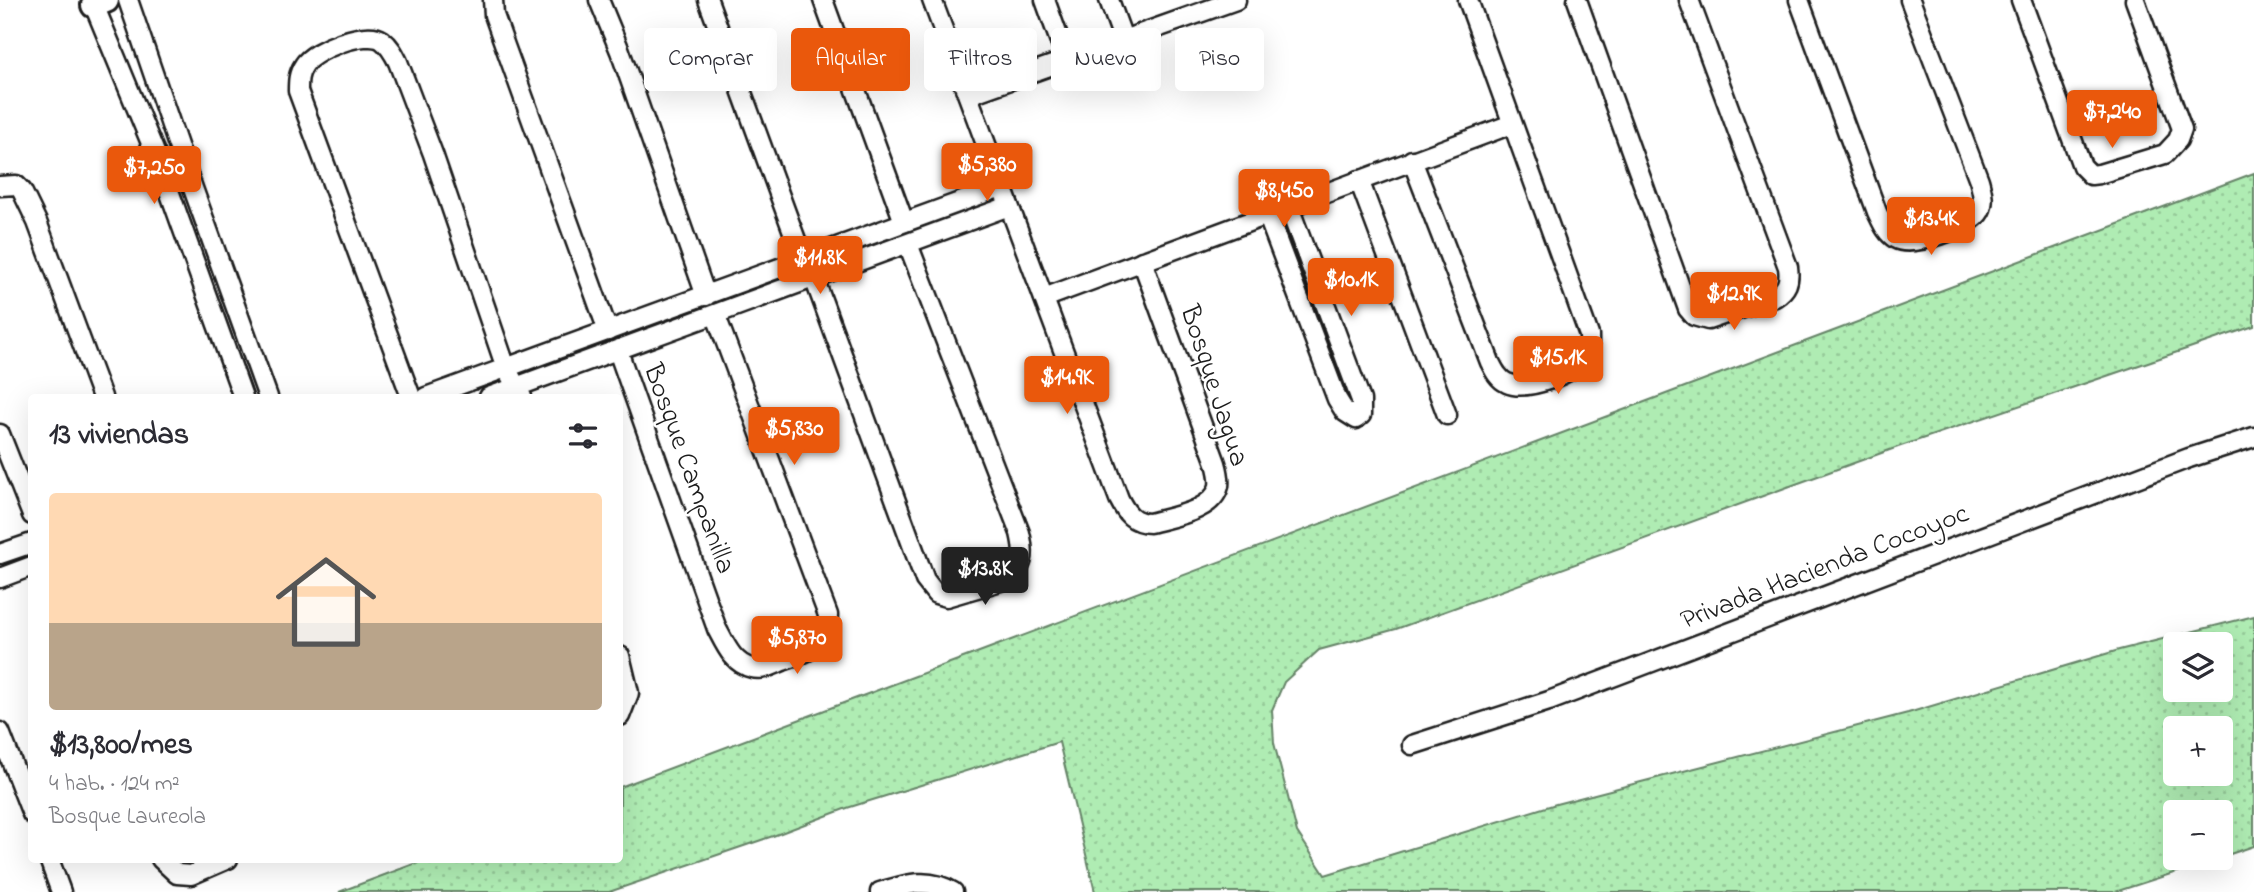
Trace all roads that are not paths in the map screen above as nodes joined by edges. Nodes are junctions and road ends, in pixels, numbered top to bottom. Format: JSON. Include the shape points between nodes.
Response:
{"nodes":[{"id":1,"x":128,"y":0,"type":"edge"},
{"id":2,"x":492,"y":0,"type":"edge"},
{"id":3,"x":599,"y":0,"type":"edge"},
{"id":4,"x":708,"y":0,"type":"edge"},
{"id":5,"x":823,"y":0,"type":"edge"},
{"id":6,"x":932,"y":0,"type":"edge"},
{"id":7,"x":1045,"y":0,"type":"edge"},
{"id":8,"x":1109,"y":0,"type":"edge"},
{"id":9,"x":1236,"y":0,"type":"edge"},
{"id":10,"x":1468,"y":0,"type":"edge"},
{"id":11,"x":1577,"y":0,"type":"edge"},
{"id":12,"x":1689,"y":0,"type":"edge"},
{"id":13,"x":1799,"y":0,"type":"edge"},
{"id":14,"x":1910,"y":0,"type":"edge"},
{"id":15,"x":2021,"y":0,"type":"edge"},
{"id":16,"x":2135,"y":0,"type":"edge"},
{"id":17,"x":100,"y":2,"type":"edge"},
{"id":18,"x":1209,"y":5,"type":"edge"},
{"id":19,"x":1186,"y":8,"type":"edge"},
{"id":20,"x":1055,"y":28,"type":"edge"},
{"id":21,"x":1119,"y":28,"type":"edge"},
{"id":22,"x":1148,"y":28,"type":"edge"},
{"id":23,"x":1051,"y":66,"type":"edge"},
{"id":24,"x":160,"y":94,"type":"junction"},
{"id":25,"x":968,"y":95,"type":"junction"},
{"id":26,"x":134,"y":102,"type":"junction"},
{"id":27,"x":1511,"y":124,"type":"junction"},
{"id":28,"x":1412,"y":160,"type":"junction"},
{"id":29,"x":1359,"y":180,"type":"junction"},
{"id":30,"x":0,"y":186,"type":"edge"},
{"id":31,"x":1001,"y":187,"type":"junction"},
{"id":32,"x":1009,"y":206,"type":"junction"},
{"id":33,"x":1289,"y":207,"type":"junction"},
{"id":34,"x":1267,"y":215,"type":"junction"},
{"id":35,"x":904,"y":222,"type":"junction"},
{"id":36,"x":908,"y":244,"type":"junction"},
{"id":37,"x":803,"y":259,"type":"junction"},
{"id":38,"x":1142,"y":261,"type":"junction"},
{"id":39,"x":814,"y":278,"type":"junction"},
{"id":40,"x":706,"y":296,"type":"junction"},
{"id":41,"x":1044,"y":298,"type":"junction"},
{"id":42,"x":716,"y":316,"type":"junction"},
{"id":43,"x":608,"y":331,"type":"junction"},
{"id":44,"x":618,"y":351,"type":"junction"},
{"id":45,"x":506,"y":368,"type":"junction"},
{"id":46,"x":520,"y":392,"type":"edge"},
{"id":47,"x":101,"y":394,"type":"edge"},
{"id":48,"x":242,"y":394,"type":"edge"},
{"id":49,"x":267,"y":394,"type":"edge"},
{"id":50,"x":410,"y":394,"type":"edge"},
{"id":51,"x":434,"y":394,"type":"edge"},
{"id":52,"x":1447,"y":415,"type":"dead end"},
{"id":53,"x":0,"y":434,"type":"edge"},
{"id":54,"x":2254,"y":437,"type":"edge"},
{"id":55,"x":28,"y":505,"type":"edge"},
{"id":56,"x":28,"y":544,"type":"edge"},
{"id":57,"x":0,"y":554,"type":"edge"},
{"id":58,"x":28,"y":568,"type":"edge"},
{"id":59,"x":0,"y":578,"type":"edge"},
{"id":60,"x":623,"y":668,"type":"edge"},
{"id":61,"x":623,"y":708,"type":"edge"},
{"id":62,"x":0,"y":732,"type":"edge"},
{"id":63,"x":1412,"y":745,"type":"dead end"},
{"id":64,"x":28,"y":804,"type":"edge"},
{"id":65,"x":50,"y":863,"type":"edge"},
{"id":66,"x":165,"y":863,"type":"edge"},
{"id":67,"x":219,"y":863,"type":"edge"},
{"id":68,"x":61,"y":892,"type":"edge"},
{"id":69,"x":880,"y":892,"type":"edge"},
{"id":70,"x":953,"y":892,"type":"edge"}],
"edges":[{"from":1,"to":24,"type":"street"},
{"from":2,"to":43,"type":"street","via":[[497,25]]},
{"from":3,"to":40,"type":"street"},
{"from":4,"to":37,"type":"street"},
{"from":5,"to":35,"type":"street"},
{"from":6,"to":25,"type":"street"},
{"from":7,"to":20,"type":"street"},
{"from":8,"to":21,"type":"street"},
{"from":9,"to":18,"type":"street"},
{"from":10,"to":27,"type":"street"},
{"from":11,"to":12,"type":"street","via":[[1688,309],[1708,320],[1774,297],[1783,292],[1790,278]]},
{"from":13,"to":14,"type":"street","via":[[1877,212],[1888,233],[1905,242],[1966,225],[1983,202],[1979,180]]},
{"from":15,"to":16,"type":"street","via":[[2082,166],[2091,175],[2165,154],[2182,129]]},
{"from":17,"to":26,"type":"street"},
{"from":18,"to":19,"type":"street"},
{"from":19,"to":22,"type":"street"},
{"from":23,"to":25,"type":"street"},
{"from":24,"to":26,"type":"street"},
{"from":24,"to":49,"type":"street"},
{"from":25,"to":31,"type":"street"},
{"from":26,"to":48,"type":"street"},
{"from":27,"to":28,"type":"street"},
{"from":27,"to":28,"type":"street","via":[[1589,335],[1586,356],[1566,373],[1516,386],[1496,373]]},
{"from":28,"to":29,"type":"street"},
{"from":29,"to":33,"type":"street"},
{"from":29,"to":52,"type":"street"},
{"from":30,"to":47,"type":"street","via":[[16,185],[22,191]]},
{"from":31,"to":32,"type":"street"},
{"from":31,"to":35,"type":"street"},
{"from":32,"to":36,"type":"street"},
{"from":32,"to":41,"type":"street"},
{"from":33,"to":34,"type":"street"},
{"from":33,"to":34,"type":"street","via":[[1361,400],[1362,415],[1356,419],[1337,399]]},
{"from":34,"to":38,"type":"street"},
{"from":35,"to":37,"type":"street"},
{"from":36,"to":39,"type":"street"},
{"from":36,"to":39,"type":"street","via":[[1020,533],[1023,562],[1004,580],[946,597],[936,594],[925,580]]},
{"from":37,"to":40,"type":"street"},
{"from":38,"to":41,"type":"street"},
{"from":38,"to":41,"type":"street","name":"Bosque Jagua","via":[[1216,463],[1219,486],[1198,508],[1150,523],[1128,515]]},
{"from":39,"to":42,"type":"street"},
{"from":40,"to":43,"type":"street"},
{"from":42,"to":44,"type":"street"},
{"from":42,"to":44,"type":"street","name":"Bosque Campanilla","via":[[828,615],[824,637],[811,650],[762,669],[734,658],[717,629]]},
{"from":43,"to":45,"type":"street"},
{"from":44,"to":46,"type":"street"},
{"from":45,"to":46,"type":"street"},
{"from":45,"to":50,"type":"street","via":[[398,62],[381,39],[358,37],[305,62],[298,75],[298,91]]},
{"from":45,"to":51,"type":"street"},
{"from":53,"to":55,"type":"street"},
{"from":54,"to":63,"type":"street","name":"Privada Hacienda Cocoyoc","via":[[1549,701]]},
{"from":56,"to":57,"type":"street"},
{"from":58,"to":59,"type":"street"},
{"from":60,"to":61,"type":"street","via":[[629,693]]},
{"from":62,"to":64,"type":"street"},
{"from":65,"to":68,"type":"street"},
{"from":66,"to":67,"type":"street","via":[[177,874],[191,875]]},
{"from":69,"to":70,"type":"street","via":[[924,881]]}]}
